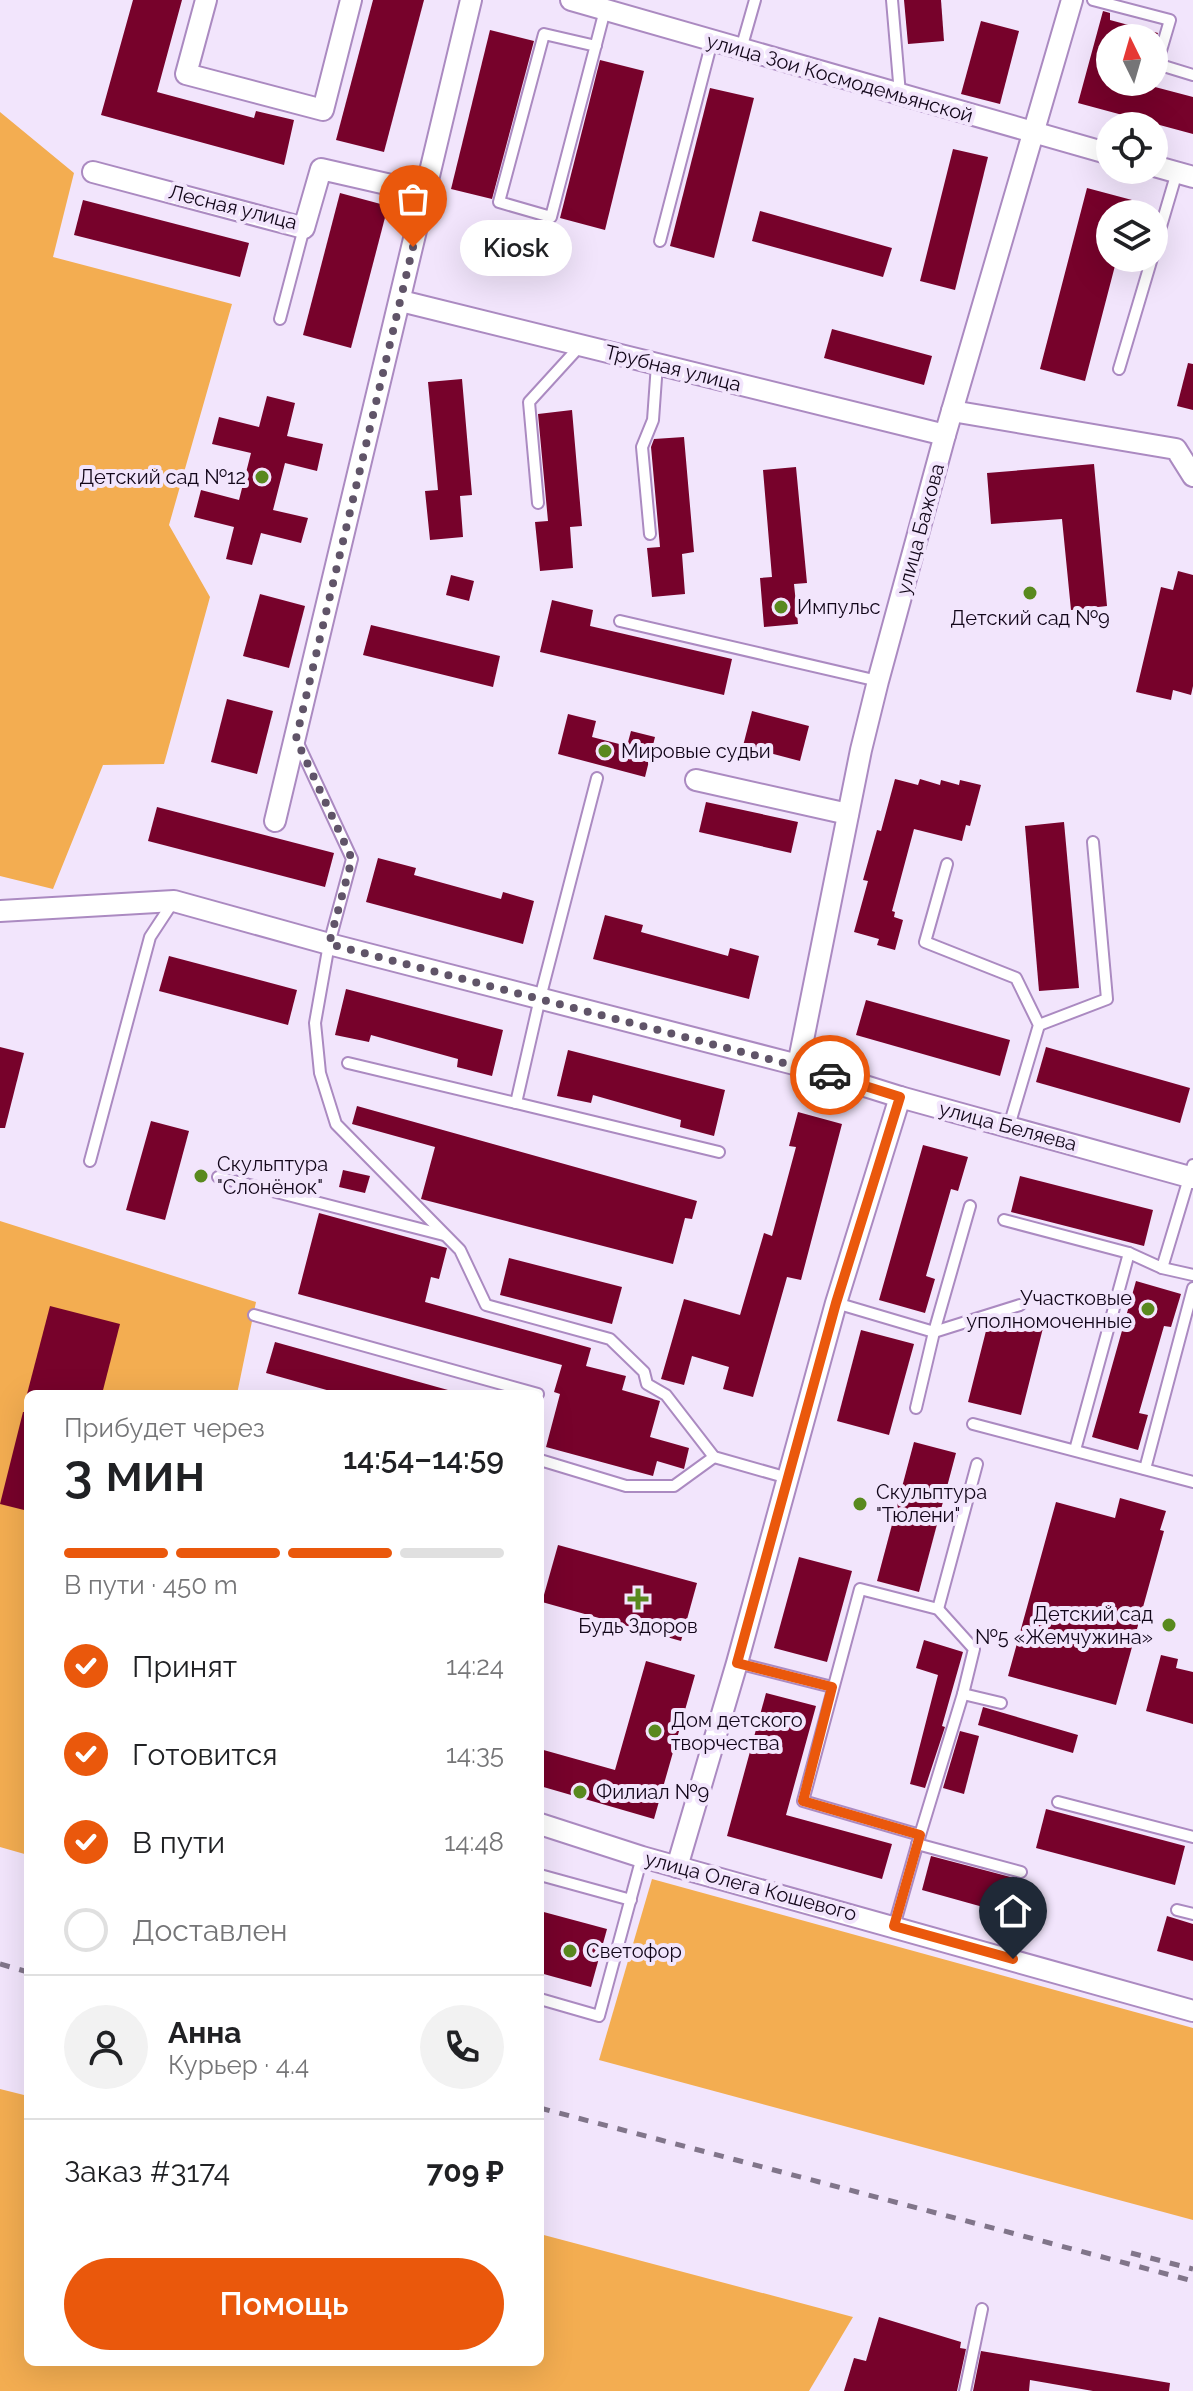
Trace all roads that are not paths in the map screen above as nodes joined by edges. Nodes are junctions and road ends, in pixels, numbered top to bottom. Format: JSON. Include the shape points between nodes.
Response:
{"nodes":[{"id":1,"x":206,"y":0,"type":"edge"},
{"id":2,"x":351,"y":0,"type":"edge"},
{"id":3,"x":471,"y":0,"type":"edge"},
{"id":4,"x":571,"y":0,"type":"edge"},
{"id":5,"x":755,"y":0,"type":"edge"},
{"id":6,"x":892,"y":0,"type":"edge"},
{"id":7,"x":1072,"y":0,"type":"edge"},
{"id":8,"x":1093,"y":0,"type":"edge"},
{"id":9,"x":605,"y":10,"type":"junction"},
{"id":10,"x":712,"y":41,"type":"junction"},
{"id":11,"x":596,"y":46,"type":"junction"},
{"id":12,"x":741,"y":49,"type":"junction"},
{"id":13,"x":1193,"y":75,"type":"edge"},
{"id":14,"x":900,"y":95,"type":"junction"},
{"id":15,"x":1032,"y":133,"type":"junction"},
{"id":16,"x":1096,"y":150,"type":"edge"},
{"id":17,"x":93,"y":172,"type":"dead end"},
{"id":18,"x":1185,"y":174,"type":"edge"},
{"id":19,"x":426,"y":193,"type":"junction"},
{"id":20,"x":1168,"y":216,"type":"edge"},
{"id":21,"x":304,"y":228,"type":"junction"},
{"id":22,"x":660,"y":241,"type":"dead end"},
{"id":23,"x":1148,"y":272,"type":"edge"},
{"id":24,"x":401,"y":301,"type":"junction"},
{"id":25,"x":280,"y":319,"type":"dead end"},
{"id":26,"x":581,"y":345,"type":"junction"},
{"id":27,"x":657,"y":364,"type":"junction"},
{"id":28,"x":1119,"y":369,"type":"dead end"},
{"id":29,"x":952,"y":411,"type":"junction"},
{"id":30,"x":945,"y":435,"type":"junction"},
{"id":31,"x":1193,"y":476,"type":"edge"},
{"id":32,"x":538,"y":503,"type":"dead end"},
{"id":33,"x":650,"y":534,"type":"dead end"},
{"id":34,"x":620,"y":621,"type":"dead end"},
{"id":35,"x":878,"y":681,"type":"junction"},
{"id":36,"x":296,"y":739,"type":"junction"},
{"id":37,"x":597,"y":778,"type":"dead end"},
{"id":38,"x":696,"y":780,"type":"dead end"},
{"id":39,"x":848,"y":814,"type":"junction"},
{"id":40,"x":275,"y":821,"type":"dead end"},
{"id":41,"x":1093,"y":842,"type":"dead end"},
{"id":42,"x":947,"y":864,"type":"dead end"},
{"id":43,"x":174,"y":901,"type":"junction"},
{"id":44,"x":0,"y":911,"type":"edge"},
{"id":45,"x":329,"y":944,"type":"junction"},
{"id":46,"x":540,"y":998,"type":"junction"},
{"id":47,"x":1039,"y":1025,"type":"junction"},
{"id":48,"x":348,"y":1063,"type":"dead end"},
{"id":49,"x":798,"y":1065,"type":"junction"},
{"id":50,"x":900,"y":1097,"type":"junction"},
{"id":51,"x":516,"y":1103,"type":"junction"},
{"id":52,"x":1009,"y":1126,"type":"junction"},
{"id":53,"x":719,"y":1152,"type":"dead end"},
{"id":54,"x":90,"y":1161,"type":"dead end"},
{"id":55,"x":1192,"y":1173,"type":"edge"},
{"id":56,"x":218,"y":1177,"type":"dead end"},
{"id":57,"x":970,"y":1206,"type":"dead end"},
{"id":58,"x":1004,"y":1220,"type":"dead end"},
{"id":59,"x":446,"y":1236,"type":"junction"},
{"id":60,"x":1129,"y":1253,"type":"junction"},
{"id":61,"x":1162,"y":1268,"type":"junction"},
{"id":62,"x":1193,"y":1275,"type":"edge"},
{"id":63,"x":1193,"y":1288,"type":"edge"},
{"id":64,"x":836,"y":1303,"type":"junction"},
{"id":65,"x":1020,"y":1305,"type":"dead end"},
{"id":66,"x":254,"y":1315,"type":"dead end"},
{"id":67,"x":934,"y":1332,"type":"junction"},
{"id":68,"x":524,"y":1390,"type":"edge"},
{"id":69,"x":916,"y":1408,"type":"dead end"},
{"id":70,"x":973,"y":1424,"type":"dead end"},
{"id":71,"x":1075,"y":1450,"type":"junction"},
{"id":72,"x":714,"y":1457,"type":"junction"},
{"id":73,"x":544,"y":1461,"type":"edge"},
{"id":74,"x":977,"y":1464,"type":"dead end"},
{"id":75,"x":1145,"y":1469,"type":"junction"},
{"id":76,"x":788,"y":1478,"type":"junction"},
{"id":77,"x":1193,"y":1482,"type":"edge"},
{"id":78,"x":938,"y":1609,"type":"junction"},
{"id":79,"x":737,"y":1663,"type":"junction"},
{"id":80,"x":832,"y":1687,"type":"junction"},
{"id":81,"x":963,"y":1694,"type":"junction"},
{"id":82,"x":1001,"y":1703,"type":"dead end"},
{"id":83,"x":1058,"y":1802,"type":"dead end"},
{"id":84,"x":544,"y":1825,"type":"edge"},
{"id":85,"x":1193,"y":1837,"type":"edge"},
{"id":86,"x":918,"y":1840,"type":"junction"},
{"id":87,"x":642,"y":1857,"type":"junction"},
{"id":88,"x":677,"y":1867,"type":"junction"},
{"id":89,"x":1021,"y":1872,"type":"dead end"},
{"id":90,"x":544,"y":1876,"type":"edge"},
{"id":91,"x":631,"y":1900,"type":"junction"},
{"id":92,"x":1177,"y":1910,"type":"dead end"},
{"id":93,"x":1193,"y":1914,"type":"edge"},
{"id":94,"x":894,"y":1926,"type":"junction"},
{"id":95,"x":544,"y":2000,"type":"edge"},
{"id":96,"x":1193,"y":2011,"type":"edge"},
{"id":97,"x":982,"y":2309,"type":"dead end"},
{"id":98,"x":965,"y":2391,"type":"edge"}],
"edges":[{"from":1,"to":2,"type":"street","via":[[186,74],[323,110]]},
{"from":3,"to":19,"type":"street"},
{"from":4,"to":9,"type":"street","name":"улица Зои Космодемьянской"},
{"from":5,"to":12,"type":"lane"},
{"from":6,"to":14,"type":"lane"},
{"from":7,"to":15,"type":"street","name":"улица Бажова"},
{"from":8,"to":13,"type":"lane","via":[[1170,20],[1157,64]]},
{"from":9,"to":10,"type":"street","name":"улица Зои Космодемьянской"},
{"from":9,"to":11,"type":"lane"},
{"from":10,"to":12,"type":"street","name":"улица Зои Космодемьянской"},
{"from":10,"to":22,"type":"lane"},
{"from":11,"to":11,"type":"lane","via":[[551,217],[499,202],[544,34]]},
{"from":12,"to":14,"type":"street","name":"улица Зои Космодемьянской"},
{"from":14,"to":15,"type":"street","name":"улица Зои Космодемьянской"},
{"from":15,"to":16,"type":"street","name":"улица Зои Космодемьянской"},
{"from":15,"to":29,"type":"street","name":"улица Бажова"},
{"from":17,"to":21,"type":"street","name":"Лесная улица"},
{"from":18,"to":20,"type":"lane"},
{"from":19,"to":21,"type":"street","name":"Лесная улица","via":[[321,169]]},
{"from":19,"to":24,"type":"street"},
{"from":21,"to":25,"type":"lane"},
{"from":23,"to":28,"type":"lane"},
{"from":24,"to":26,"type":"street","name":"Трубная улица"},
{"from":24,"to":36,"type":"street"},
{"from":26,"to":27,"type":"street","name":"Трубная улица"},
{"from":26,"to":32,"type":"lane","via":[[529,402]]},
{"from":27,"to":30,"type":"street","name":"Трубная улица"},
{"from":27,"to":33,"type":"lane","via":[[653,420],[642,447]]},
{"from":29,"to":30,"type":"street","name":"улица Бажова"},
{"from":29,"to":31,"type":"street","via":[[1176,449]]},
{"from":30,"to":35,"type":"street","name":"улица Бажова"},
{"from":34,"to":35,"type":"lane"},
{"from":35,"to":39,"type":"street","name":"улица Бажова"},
{"from":36,"to":40,"type":"street"},
{"from":36,"to":45,"type":"lane","via":[[352,859]]},
{"from":37,"to":46,"type":"lane"},
{"from":38,"to":39,"type":"street"},
{"from":39,"to":49,"type":"street","name":"улица Бажова"},
{"from":41,"to":47,"type":"lane","via":[[1107,999]]},
{"from":42,"to":47,"type":"lane","via":[[925,942],[1016,978]]},
{"from":43,"to":44,"type":"street","name":"улица Беляева"},
{"from":43,"to":45,"type":"street","name":"улица Беляева"},
{"from":43,"to":54,"type":"lane","via":[[150,937]]},
{"from":45,"to":46,"type":"street","name":"улица Беляева"},
{"from":45,"to":59,"type":"lane","via":[[315,1023],[320,1073],[336,1124]]},
{"from":46,"to":49,"type":"street","name":"улица Беляева"},
{"from":46,"to":51,"type":"lane"},
{"from":47,"to":52,"type":"lane"},
{"from":48,"to":51,"type":"lane"},
{"from":49,"to":50,"type":"street","name":"улица Беляева"},
{"from":50,"to":52,"type":"street","name":"улица Беляева"},
{"from":50,"to":64,"type":"street"},
{"from":51,"to":53,"type":"lane"},
{"from":52,"to":55,"type":"street","name":"улица Беляева"},
{"from":55,"to":61,"type":"lane"},
{"from":56,"to":59,"type":"lane"},
{"from":57,"to":67,"type":"lane"},
{"from":58,"to":60,"type":"lane"},
{"from":59,"to":72,"type":"lane","via":[[460,1250],[486,1305],[610,1339],[644,1372],[647,1384],[666,1395]]},
{"from":60,"to":61,"type":"lane"},
{"from":60,"to":71,"type":"lane"},
{"from":61,"to":62,"type":"lane"},
{"from":63,"to":75,"type":"lane"},
{"from":64,"to":67,"type":"lane"},
{"from":64,"to":76,"type":"street"},
{"from":65,"to":67,"type":"lane"},
{"from":66,"to":68,"type":"lane"},
{"from":67,"to":69,"type":"lane"},
{"from":70,"to":71,"type":"lane"},
{"from":71,"to":75,"type":"lane"},
{"from":72,"to":73,"type":"lane","via":[[674,1486],[626,1486]]},
{"from":72,"to":76,"type":"lane"},
{"from":74,"to":78,"type":"lane"},
{"from":75,"to":77,"type":"lane"},
{"from":76,"to":79,"type":"street"},
{"from":78,"to":80,"type":"lane","via":[[860,1589]]},
{"from":78,"to":81,"type":"lane","via":[[974,1649]]},
{"from":79,"to":80,"type":"lane"},
{"from":79,"to":88,"type":"street"},
{"from":80,"to":86,"type":"lane","via":[[803,1801]]},
{"from":81,"to":82,"type":"lane"},
{"from":81,"to":86,"type":"lane"},
{"from":83,"to":85,"type":"lane"},
{"from":84,"to":87,"type":"street","name":"улица Олега Кошевого"},
{"from":86,"to":89,"type":"lane"},
{"from":86,"to":94,"type":"lane"},
{"from":87,"to":88,"type":"street","name":"улица Олега Кошевого"},
{"from":87,"to":91,"type":"lane"},
{"from":88,"to":94,"type":"street","name":"улица Олега Кошевого"},
{"from":90,"to":91,"type":"lane"},
{"from":91,"to":95,"type":"lane","via":[[599,2016]]},
{"from":92,"to":93,"type":"lane"},
{"from":94,"to":96,"type":"street","name":"улица Олега Кошевого"},
{"from":97,"to":98,"type":"lane"}]}
